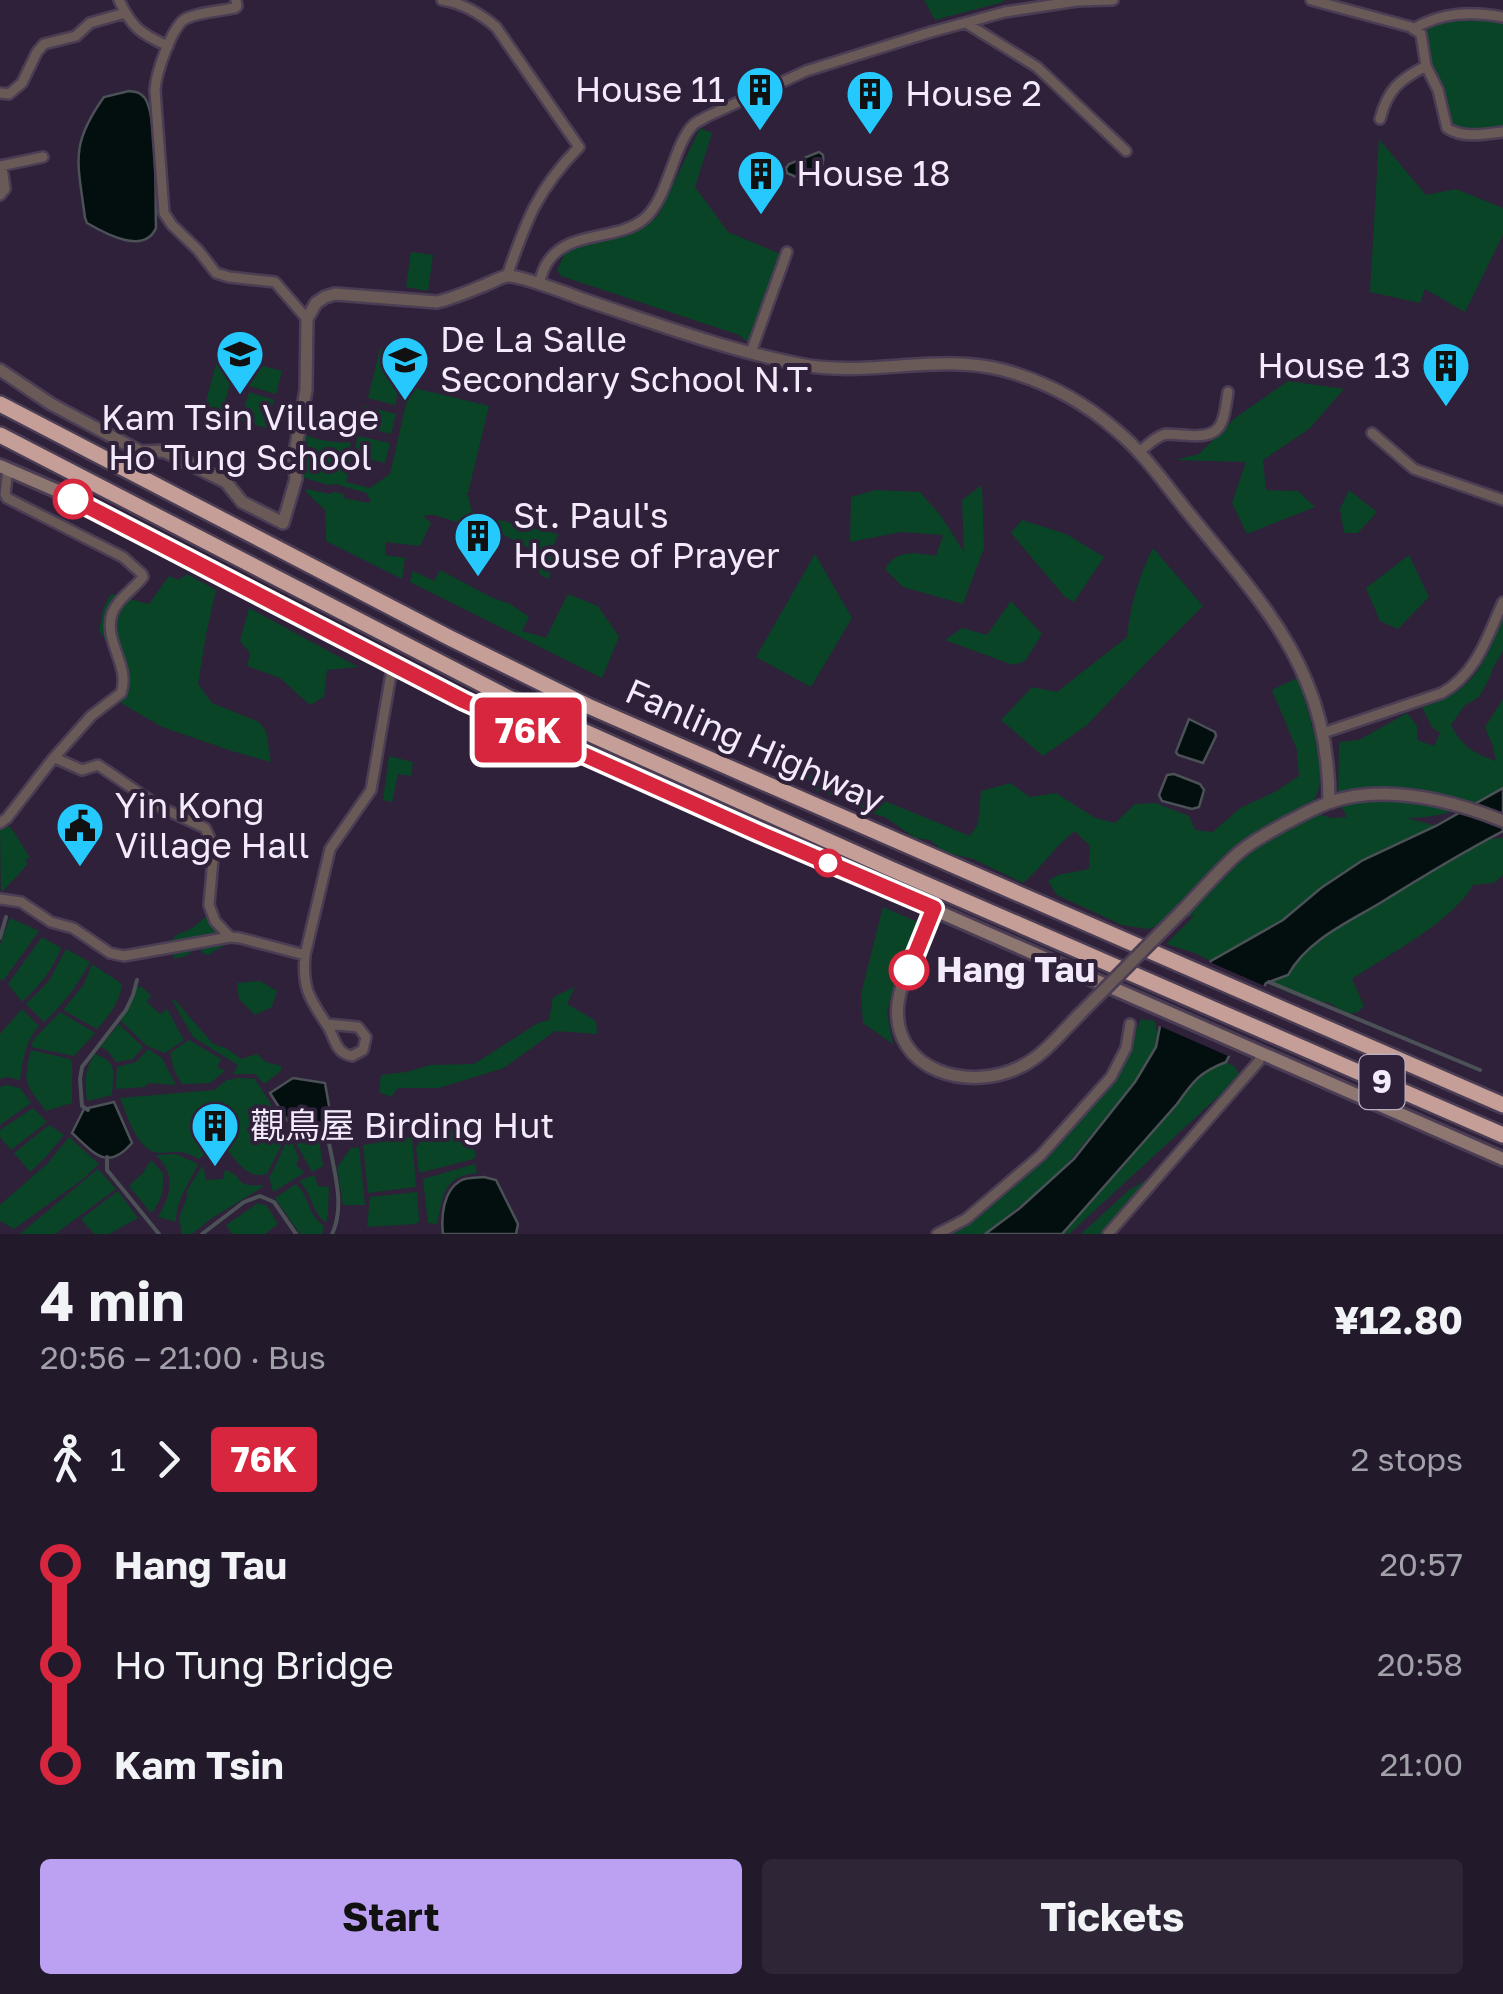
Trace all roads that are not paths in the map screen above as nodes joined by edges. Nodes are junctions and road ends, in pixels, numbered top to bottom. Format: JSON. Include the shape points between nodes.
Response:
{"nodes":[{"id":1,"x":119,"y":0,"type":"edge"},
{"id":2,"x":236,"y":0,"type":"edge"},
{"id":3,"x":442,"y":0,"type":"edge"},
{"id":4,"x":1113,"y":0,"type":"edge"},
{"id":5,"x":1311,"y":0,"type":"edge"},
{"id":6,"x":1011,"y":6,"type":"edge"},
{"id":7,"x":125,"y":13,"type":"junction"},
{"id":8,"x":1503,"y":17,"type":"edge"},
{"id":9,"x":966,"y":23,"type":"junction"},
{"id":10,"x":1413,"y":29,"type":"junction"},
{"id":11,"x":168,"y":46,"type":"junction"},
{"id":12,"x":1426,"y":66,"type":"junction"},
{"id":13,"x":0,"y":93,"type":"edge"},
{"id":14,"x":1380,"y":119,"type":"dead end"},
{"id":15,"x":1503,"y":132,"type":"edge"},
{"id":16,"x":1126,"y":151,"type":"dead end"},
{"id":17,"x":43,"y":156,"type":"dead end"},
{"id":18,"x":1,"y":166,"type":"edge"},
{"id":19,"x":0,"y":195,"type":"edge"},
{"id":20,"x":786,"y":252,"type":"dead end"},
{"id":21,"x":507,"y":276,"type":"junction"},
{"id":22,"x":539,"y":284,"type":"junction"},
{"id":23,"x":307,"y":320,"type":"junction"},
{"id":24,"x":751,"y":352,"type":"junction"},
{"id":25,"x":0,"y":370,"type":"edge"},
{"id":26,"x":1228,"y":392,"type":"dead end"},
{"id":27,"x":0,"y":404,"type":"edge"},
{"id":28,"x":1372,"y":433,"type":"dead end"},
{"id":29,"x":0,"y":435,"type":"edge"},
{"id":30,"x":1140,"y":452,"type":"junction"},
{"id":31,"x":4,"y":467,"type":"edge"},
{"id":32,"x":1503,"y":500,"type":"edge"},
{"id":33,"x":1503,"y":602,"type":"edge"},
{"id":34,"x":394,"y":665,"type":"junction"},
{"id":35,"x":1322,"y":733,"type":"junction"},
{"id":36,"x":54,"y":758,"type":"junction"},
{"id":37,"x":1330,"y":802,"type":"junction"},
{"id":38,"x":1503,"y":822,"type":"edge"},
{"id":39,"x":0,"y":823,"type":"edge"},
{"id":40,"x":0,"y":899,"type":"edge"},
{"id":41,"x":934,"y":908,"type":"junction"},
{"id":42,"x":230,"y":937,"type":"junction"},
{"id":43,"x":304,"y":955,"type":"junction"},
{"id":44,"x":327,"y":1024,"type":"junction"},
{"id":45,"x":1130,"y":1024,"type":"dead end"},
{"id":46,"x":1261,"y":1053,"type":"junction"},
{"id":47,"x":1503,"y":1106,"type":"edge"},
{"id":48,"x":1503,"y":1135,"type":"edge"},
{"id":49,"x":1503,"y":1158,"type":"edge"},
{"id":50,"x":937,"y":1234,"type":"edge"},
{"id":51,"x":1108,"y":1234,"type":"edge"}],
"edges":[{"from":1,"to":7,"type":"street"},
{"from":2,"to":11,"type":"street","via":[[235,8],[184,19]]},
{"from":3,"to":21,"type":"street","via":[[496,27],[578,146],[536,202]]},
{"from":4,"to":6,"type":"street"},
{"from":5,"to":10,"type":"street"},
{"from":6,"to":9,"type":"street"},
{"from":7,"to":11,"type":"street","via":[[138,31]]},
{"from":7,"to":13,"type":"street","via":[[44,44],[22,84]]},
{"from":8,"to":10,"type":"street","via":[[1451,14]]},
{"from":9,"to":16,"type":"street","via":[[1037,67]]},
{"from":9,"to":22,"type":"street","via":[[806,71],[708,116],[692,126],[648,215],[628,230],[563,248],[546,264]]},
{"from":10,"to":12,"type":"street","via":[[1421,34]]},
{"from":11,"to":23,"type":"street","via":[[155,84],[166,218],[216,272],[275,282]]},
{"from":12,"to":14,"type":"street","via":[[1394,86]]},
{"from":12,"to":15,"type":"street","via":[[1447,128],[1467,136]]},
{"from":17,"to":18,"type":"street"},
{"from":18,"to":19,"type":"street","via":[[6,189]]},
{"from":20,"to":24,"type":"street"},
{"from":21,"to":22,"type":"street"},
{"from":21,"to":23,"type":"street","via":[[437,302],[335,294],[316,303]]},
{"from":22,"to":24,"type":"street"},
{"from":23,"to":25,"type":"street","via":[[296,480],[282,523],[242,502],[226,482],[164,451],[141,452]]},
{"from":24,"to":30,"type":"street","via":[[853,369],[972,364],[1004,370],[1077,402]]},
{"from":26,"to":30,"type":"street","via":[[1213,434],[1168,434]]},
{"from":27,"to":47,"type":"highway","name":"Fanling Highway","number":"9","via":[[588,706]]},
{"from":28,"to":32,"type":"street","via":[[1414,470]]},
{"from":29,"to":48,"type":"highway","name":"Fanling Highway","number":"9","via":[[506,696]]},
{"from":30,"to":35,"type":"street","via":[[1277,625],[1308,683]]},
{"from":31,"to":34,"type":"main road"},
{"from":31,"to":36,"type":"street","via":[[8,498],[123,557],[142,574],[110,624],[124,677],[121,693]]},
{"from":33,"to":35,"type":"street","via":[[1482,650],[1453,686]]},
{"from":34,"to":41,"type":"main road"},
{"from":34,"to":43,"type":"street","via":[[370,790],[330,849]]},
{"from":35,"to":37,"type":"street"},
{"from":36,"to":39,"type":"street"},
{"from":36,"to":42,"type":"street","via":[[82,770],[98,765],[205,828],[214,847],[209,905]]},
{"from":37,"to":38,"type":"street","via":[[1399,795],[1462,806]]},
{"from":37,"to":41,"type":"street","bridge":true,"via":[[1232,859],[1033,1060],[1003,1074],[958,1078],[924,1064],[906,1042],[898,1005]]},
{"from":40,"to":42,"type":"street","via":[[21,902],[124,956]]},
{"from":41,"to":46,"type":"main road"},
{"from":42,"to":43,"type":"street"},
{"from":43,"to":44,"type":"street","via":[[310,998]]},
{"from":44,"to":44,"type":"street","via":[[358,1027],[366,1037],[363,1050],[343,1054]]},
{"from":45,"to":50,"type":"street","via":[[1111,1077],[1041,1155],[966,1219]]},
{"from":46,"to":49,"type":"main road"},
{"from":46,"to":51,"type":"street"}]}
